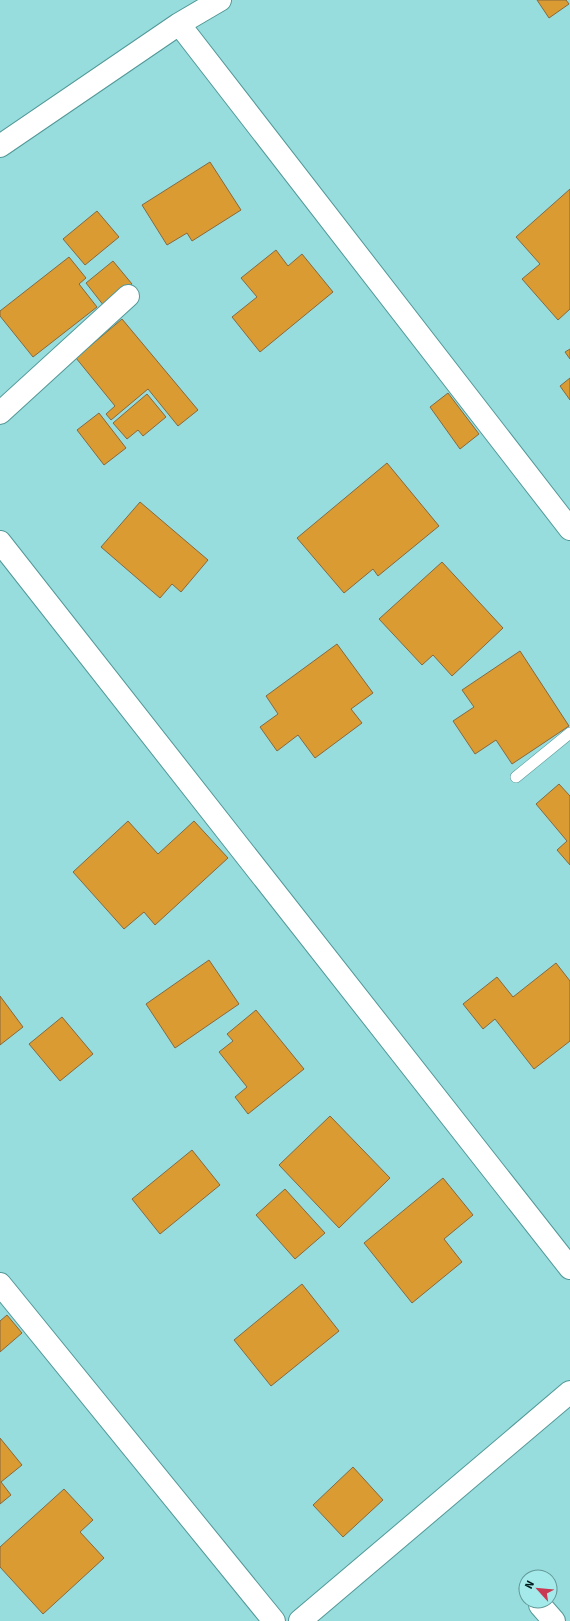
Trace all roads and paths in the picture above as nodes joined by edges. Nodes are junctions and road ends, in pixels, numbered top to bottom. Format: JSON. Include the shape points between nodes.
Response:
{"nodes":[{"id":1,"x":220,"y":0,"type":"edge"},
{"id":2,"x":180,"y":24,"type":"junction"},
{"id":3,"x":0,"y":146,"type":"edge"},
{"id":4,"x":128,"y":296,"type":"dead end"},
{"id":5,"x":0,"y":412,"type":"edge"},
{"id":6,"x":570,"y":529,"type":"edge"},
{"id":7,"x":0,"y":542,"type":"edge"},
{"id":8,"x":570,"y":732,"type":"edge"},
{"id":9,"x":516,"y":777,"type":"dead end"},
{"id":10,"x":570,"y":1268,"type":"edge"},
{"id":11,"x":0,"y":1284,"type":"edge"},
{"id":12,"x":570,"y":1392,"type":"edge"},
{"id":13,"x":544,"y":1609,"type":"edge"},
{"id":14,"x":274,"y":1621,"type":"edge"},
{"id":15,"x":300,"y":1621,"type":"edge"},
{"id":16,"x":554,"y":1621,"type":"edge"}],
"edges":[{"from":1,"to":2,"type":"street"},
{"from":2,"to":3,"type":"street"},
{"from":2,"to":6,"type":"street"},
{"from":4,"to":5,"type":"street"},
{"from":7,"to":10,"type":"street"},
{"from":8,"to":9,"type":"lane"},
{"from":11,"to":14,"type":"street"},
{"from":12,"to":15,"type":"street"},
{"from":13,"to":16,"type":"street"}]}
